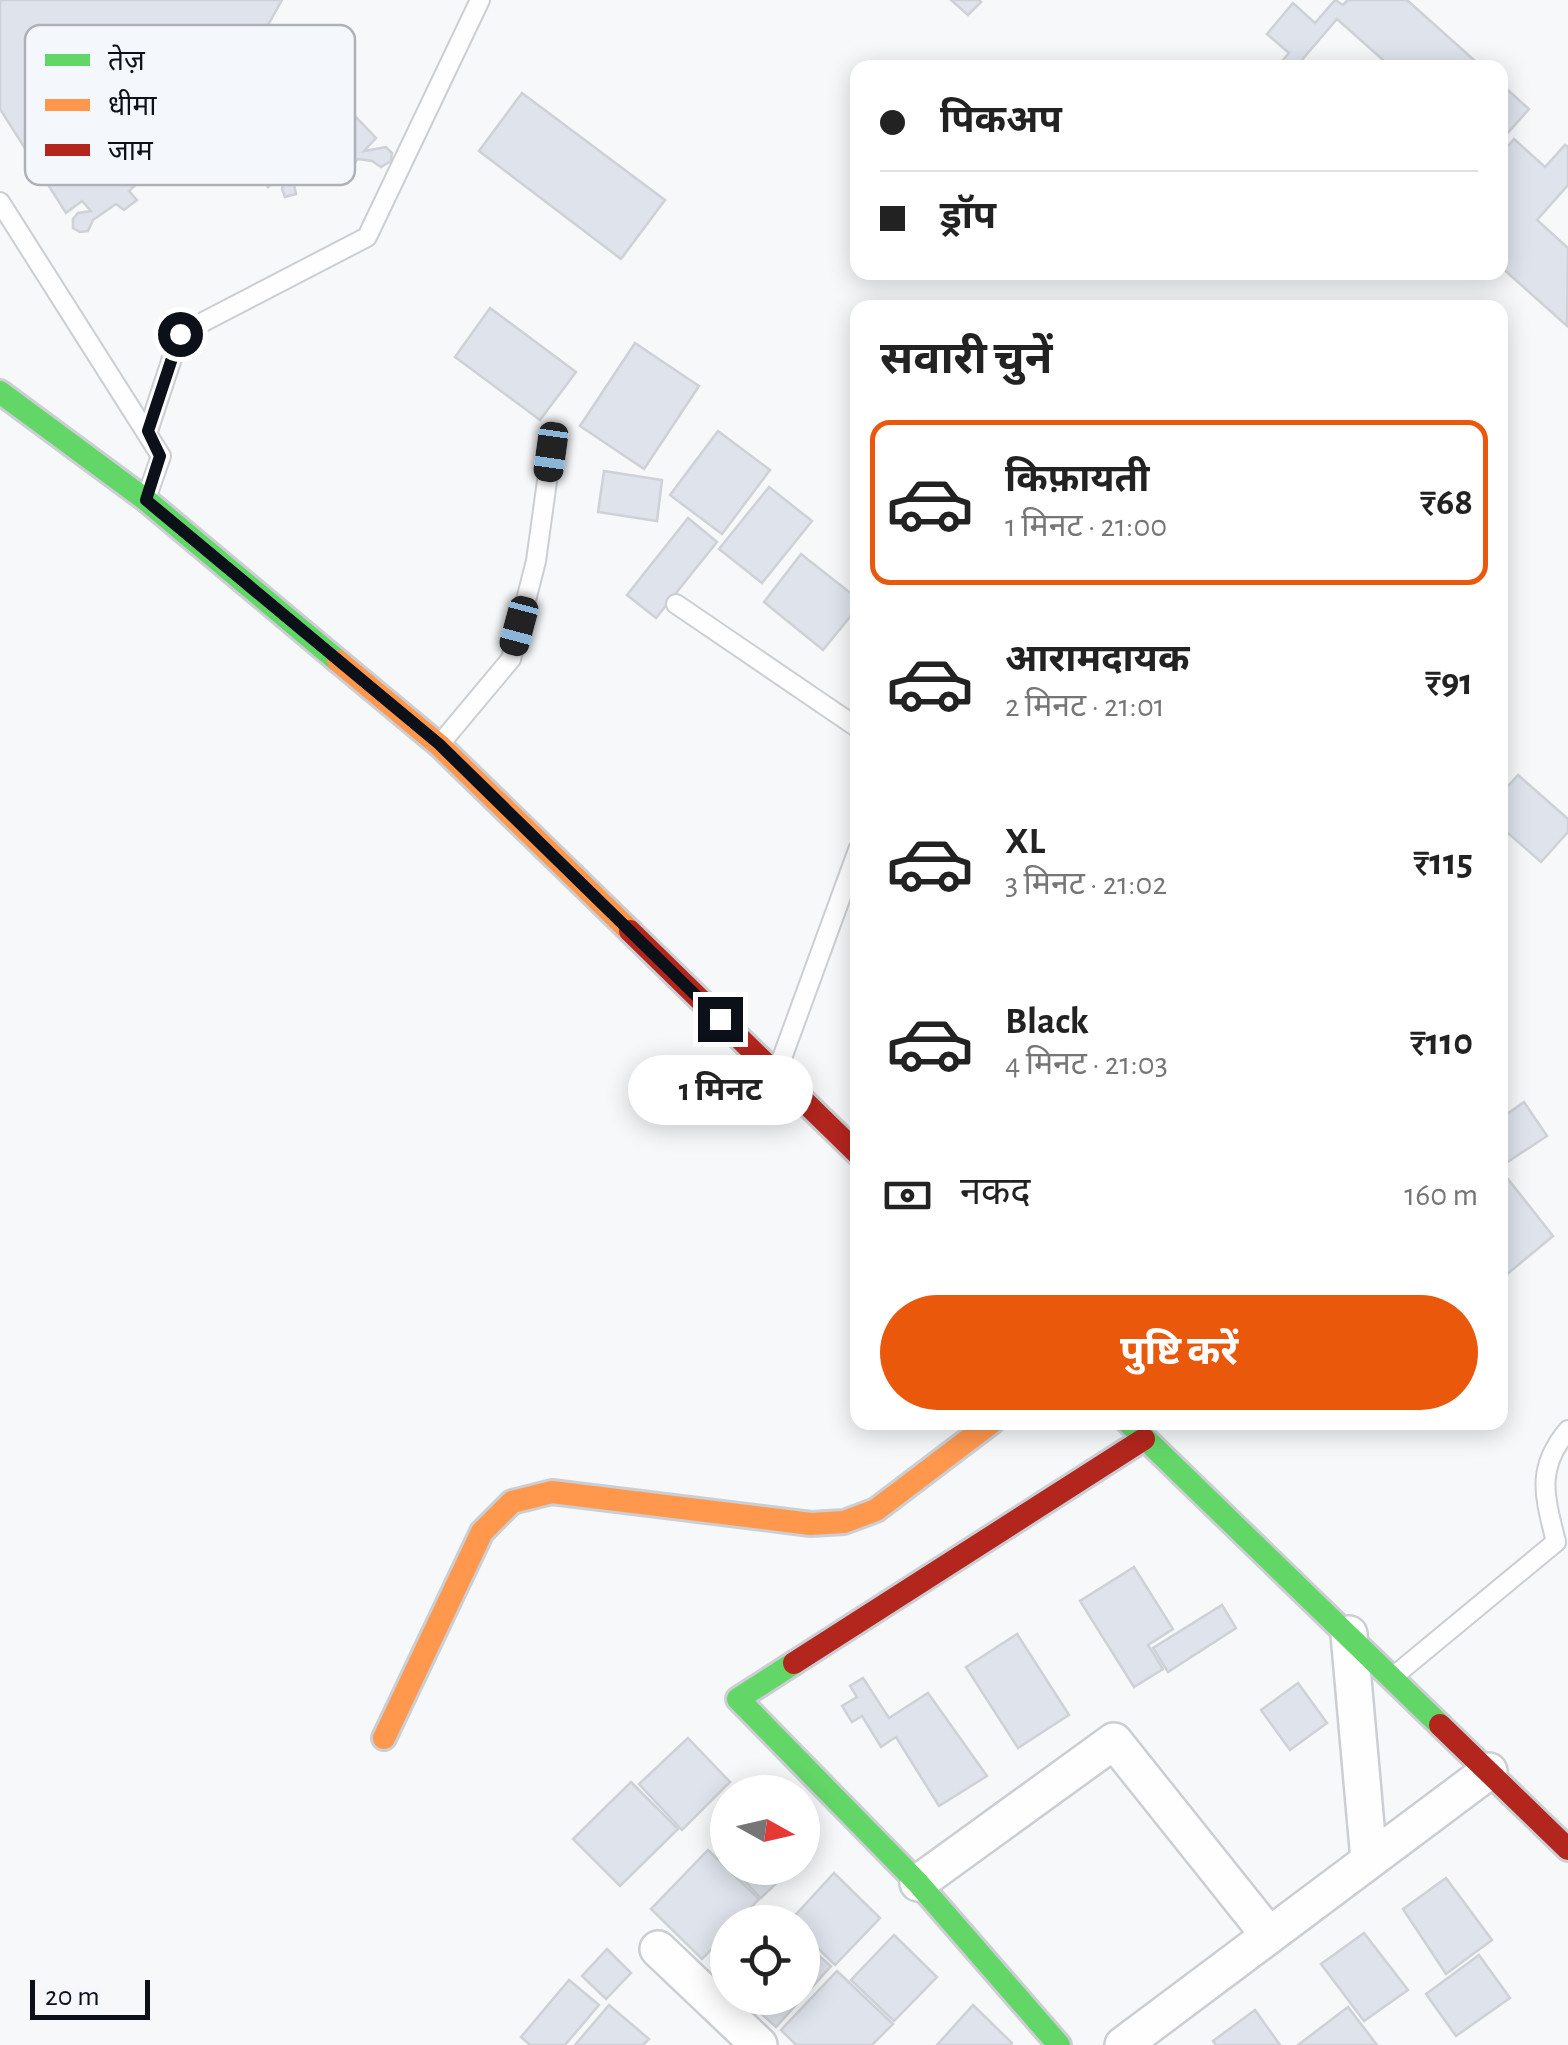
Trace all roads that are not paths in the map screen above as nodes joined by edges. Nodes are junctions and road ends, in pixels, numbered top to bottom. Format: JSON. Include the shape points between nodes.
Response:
{"nodes":[{"id":1,"x":480,"y":0,"type":"edge"},
{"id":2,"x":0,"y":202,"type":"edge"},
{"id":3,"x":0,"y":392,"type":"edge"},
{"id":4,"x":148,"y":431,"type":"junction"},
{"id":5,"x":551,"y":452,"type":"dead end"},
{"id":6,"x":146,"y":500,"type":"junction"},
{"id":7,"x":676,"y":604,"type":"dead end"},
{"id":8,"x":850,"y":723,"type":"edge"},
{"id":9,"x":439,"y":744,"type":"junction"},
{"id":10,"x":848,"y":893,"type":"edge"},
{"id":11,"x":776,"y":1074,"type":"junction"},
{"id":12,"x":850,"y":1146,"type":"edge"},
{"id":13,"x":981,"y":1430,"type":"edge"},
{"id":14,"x":1136,"y":1430,"type":"edge"},
{"id":15,"x":1568,"y":1430,"type":"edge"},
{"id":16,"x":1562,"y":1544,"type":"edge"},
{"id":17,"x":1349,"y":1634,"type":"junction"},
{"id":18,"x":1392,"y":1677,"type":"junction"},
{"id":19,"x":384,"y":1738,"type":"dead end"},
{"id":20,"x":1489,"y":1772,"type":"junction"},
{"id":21,"x":1568,"y":1849,"type":"edge"},
{"id":22,"x":1370,"y":1860,"type":"junction"},
{"id":23,"x":918,"y":1883,"type":"junction"},
{"id":24,"x":1269,"y":1936,"type":"junction"},
{"id":25,"x":658,"y":1949,"type":"dead end"},
{"id":26,"x":759,"y":2045,"type":"edge"},
{"id":27,"x":1059,"y":2045,"type":"edge"},
{"id":28,"x":1122,"y":2045,"type":"edge"}],
"edges":[{"from":1,"to":4,"type":"lane","via":[[367,236],[180,334]]},
{"from":2,"to":4,"type":"lane"},
{"from":3,"to":6,"type":"street"},
{"from":4,"to":6,"type":"lane","via":[[160,456]]},
{"from":5,"to":9,"type":"lane","via":[[536,562],[510,659]]},
{"from":6,"to":9,"type":"street"},
{"from":7,"to":8,"type":"lane"},
{"from":9,"to":11,"type":"street"},
{"from":10,"to":11,"type":"lane"},
{"from":11,"to":12,"type":"street"},
{"from":13,"to":19,"type":"street","via":[[876,1510],[844,1522],[524,1494],[497,1510],[482,1532]]},
{"from":14,"to":17,"type":"street"},
{"from":14,"to":23,"type":"street","via":[[738,1699]]},
{"from":15,"to":16,"type":"lane","via":[[1552,1449],[1543,1489]]},
{"from":16,"to":18,"type":"lane"},
{"from":17,"to":18,"type":"street"},
{"from":17,"to":22,"type":"street"},
{"from":18,"to":20,"type":"street"},
{"from":20,"to":21,"type":"street"},
{"from":20,"to":22,"type":"street"},
{"from":22,"to":24,"type":"street"},
{"from":23,"to":24,"type":"street","via":[[1114,1740]]},
{"from":23,"to":27,"type":"street"},
{"from":24,"to":28,"type":"street"},
{"from":25,"to":26,"type":"street"}]}
